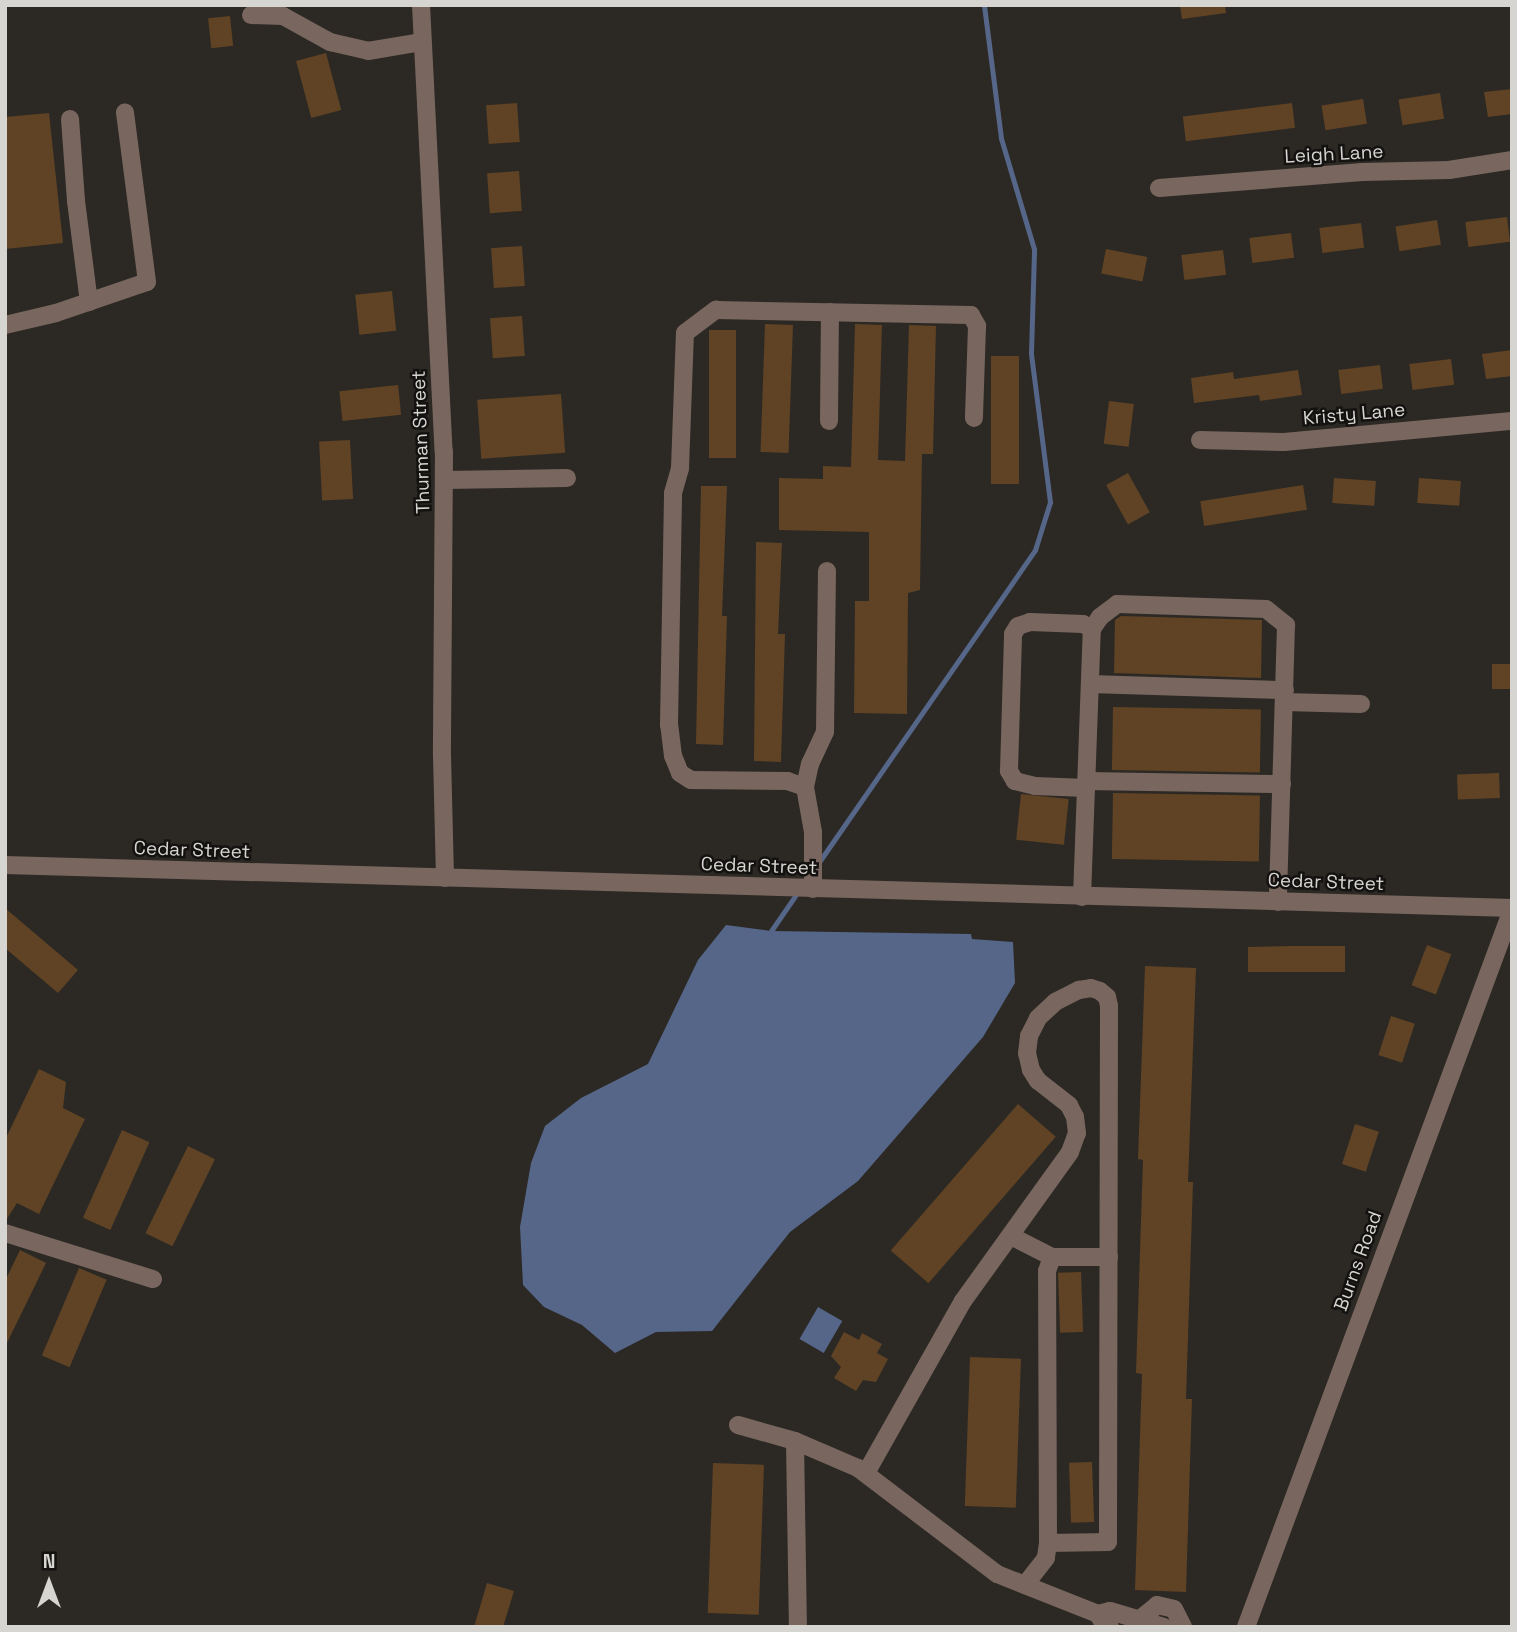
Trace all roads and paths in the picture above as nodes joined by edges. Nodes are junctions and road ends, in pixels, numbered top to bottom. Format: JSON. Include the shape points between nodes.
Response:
{"nodes":[{"id":1,"x":421,"y":5,"type":"edge"},
{"id":2,"x":251,"y":15,"type":"dead end"},
{"id":3,"x":422,"y":42,"type":"junction"},
{"id":4,"x":125,"y":112,"type":"dead end"},
{"id":5,"x":69,"y":119,"type":"dead end"},
{"id":6,"x":1512,"y":160,"type":"edge"},
{"id":7,"x":1159,"y":188,"type":"dead end"},
{"id":8,"x":89,"y":302,"type":"junction"},
{"id":9,"x":830,"y":312,"type":"junction"},
{"id":10,"x":5,"y":325,"type":"edge"},
{"id":11,"x":974,"y":418,"type":"dead end"},
{"id":12,"x":829,"y":421,"type":"dead end"},
{"id":13,"x":1512,"y":421,"type":"edge"},
{"id":14,"x":1200,"y":440,"type":"dead end"},
{"id":15,"x":567,"y":478,"type":"dead end"},
{"id":16,"x":444,"y":480,"type":"junction"},
{"id":17,"x":827,"y":571,"type":"dead end"},
{"id":18,"x":1093,"y":629,"type":"junction"},
{"id":19,"x":1090,"y":684,"type":"junction"},
{"id":20,"x":1284,"y":696,"type":"junction"},
{"id":21,"x":1361,"y":704,"type":"dead end"},
{"id":22,"x":1086,"y":784,"type":"junction"},
{"id":23,"x":1282,"y":784,"type":"junction"},
{"id":24,"x":805,"y":787,"type":"junction"},
{"id":25,"x":5,"y":865,"type":"edge"},
{"id":26,"x":445,"y":878,"type":"junction"},
{"id":27,"x":813,"y":889,"type":"junction"},
{"id":28,"x":1082,"y":897,"type":"junction"},
{"id":29,"x":1278,"y":902,"type":"junction"},
{"id":30,"x":1512,"y":909,"type":"edge"},
{"id":31,"x":5,"y":1233,"type":"edge"},
{"id":32,"x":1011,"y":1236,"type":"junction"},
{"id":33,"x":1052,"y":1257,"type":"junction"},
{"id":34,"x":1109,"y":1257,"type":"junction"},
{"id":35,"x":153,"y":1279,"type":"dead end"},
{"id":36,"x":738,"y":1425,"type":"dead end"},
{"id":37,"x":795,"y":1441,"type":"junction"},
{"id":38,"x":866,"y":1473,"type":"junction"},
{"id":39,"x":1048,"y":1543,"type":"junction"},
{"id":40,"x":1025,"y":1585,"type":"junction"},
{"id":41,"x":1104,"y":1620,"type":"edge"},
{"id":42,"x":1138,"y":1623,"type":"edge"},
{"id":43,"x":798,"y":1627,"type":"edge"},
{"id":44,"x":1164,"y":1627,"type":"edge"},
{"id":45,"x":1183,"y":1627,"type":"edge"},
{"id":46,"x":1246,"y":1627,"type":"edge"}],
"edges":[{"from":1,"to":3,"type":"street","name":"Thurman Street"},
{"from":2,"to":3,"type":"street","via":[[283,16],[331,42],[368,51]]},
{"from":3,"to":16,"type":"street","name":"Thurman Street"},
{"from":4,"to":8,"type":"street","via":[[147,282]]},
{"from":5,"to":8,"type":"street"},
{"from":6,"to":7,"type":"street","name":"Leigh Lane","via":[[1449,170]]},
{"from":8,"to":10,"type":"street"},
{"from":9,"to":11,"type":"street","via":[[971,315],[977,326]]},
{"from":9,"to":12,"type":"street"},
{"from":9,"to":24,"type":"street","via":[[716,310],[685,333],[680,468],[673,493],[669,725],[680,773],[691,780],[788,781]]},
{"from":13,"to":14,"type":"street","name":"Kristy Lane","via":[[1284,442]]},
{"from":15,"to":16,"type":"street"},
{"from":16,"to":26,"type":"street","name":"Thurman Street"},
{"from":17,"to":24,"type":"street","via":[[825,732]]},
{"from":18,"to":19,"type":"street"},
{"from":18,"to":20,"type":"street","via":[[1117,604],[1266,609],[1286,625]]},
{"from":18,"to":22,"type":"street","via":[[1083,624],[1030,622],[1018,626],[1013,634],[1009,771],[1015,781],[1035,786]]},
{"from":19,"to":20,"type":"street"},
{"from":19,"to":22,"type":"street"},
{"from":20,"to":21,"type":"street"},
{"from":20,"to":23,"type":"street"},
{"from":22,"to":23,"type":"street"},
{"from":22,"to":28,"type":"street"},
{"from":23,"to":29,"type":"street"},
{"from":24,"to":27,"type":"street","via":[[813,832]]},
{"from":25,"to":26,"type":"street","name":"Cedar Street"},
{"from":26,"to":27,"type":"street","name":"Cedar Street"},
{"from":27,"to":28,"type":"street","name":"Cedar Street"},
{"from":28,"to":29,"type":"street","name":"Cedar Street"},
{"from":29,"to":30,"type":"street","name":"Cedar Street"},
{"from":30,"to":46,"type":"street","name":"Burns Road"},
{"from":31,"to":35,"type":"street"},
{"from":32,"to":33,"type":"street"},
{"from":32,"to":34,"type":"street","via":[[1070,1152],[1077,1133],[1069,1105],[1038,1082],[1031,1070],[1029,1036],[1038,1018],[1055,1002],[1091,988],[1107,997],[1109,1006]]},
{"from":32,"to":38,"type":"street","via":[[963,1301]]},
{"from":33,"to":34,"type":"street"},
{"from":33,"to":39,"type":"street","via":[[1047,1271]]},
{"from":34,"to":39,"type":"street","via":[[1108,1542]]},
{"from":36,"to":37,"type":"street"},
{"from":37,"to":38,"type":"street"},
{"from":37,"to":43,"type":"street"},
{"from":38,"to":40,"type":"street","via":[[997,1574]]},
{"from":39,"to":40,"type":"street","via":[[1046,1558]]},
{"from":40,"to":41,"type":"street"},
{"from":41,"to":42,"type":"street","via":[[1110,1611]]},
{"from":42,"to":44,"type":"street"},
{"from":42,"to":45,"type":"street","via":[[1157,1605],[1174,1609]]}]}
